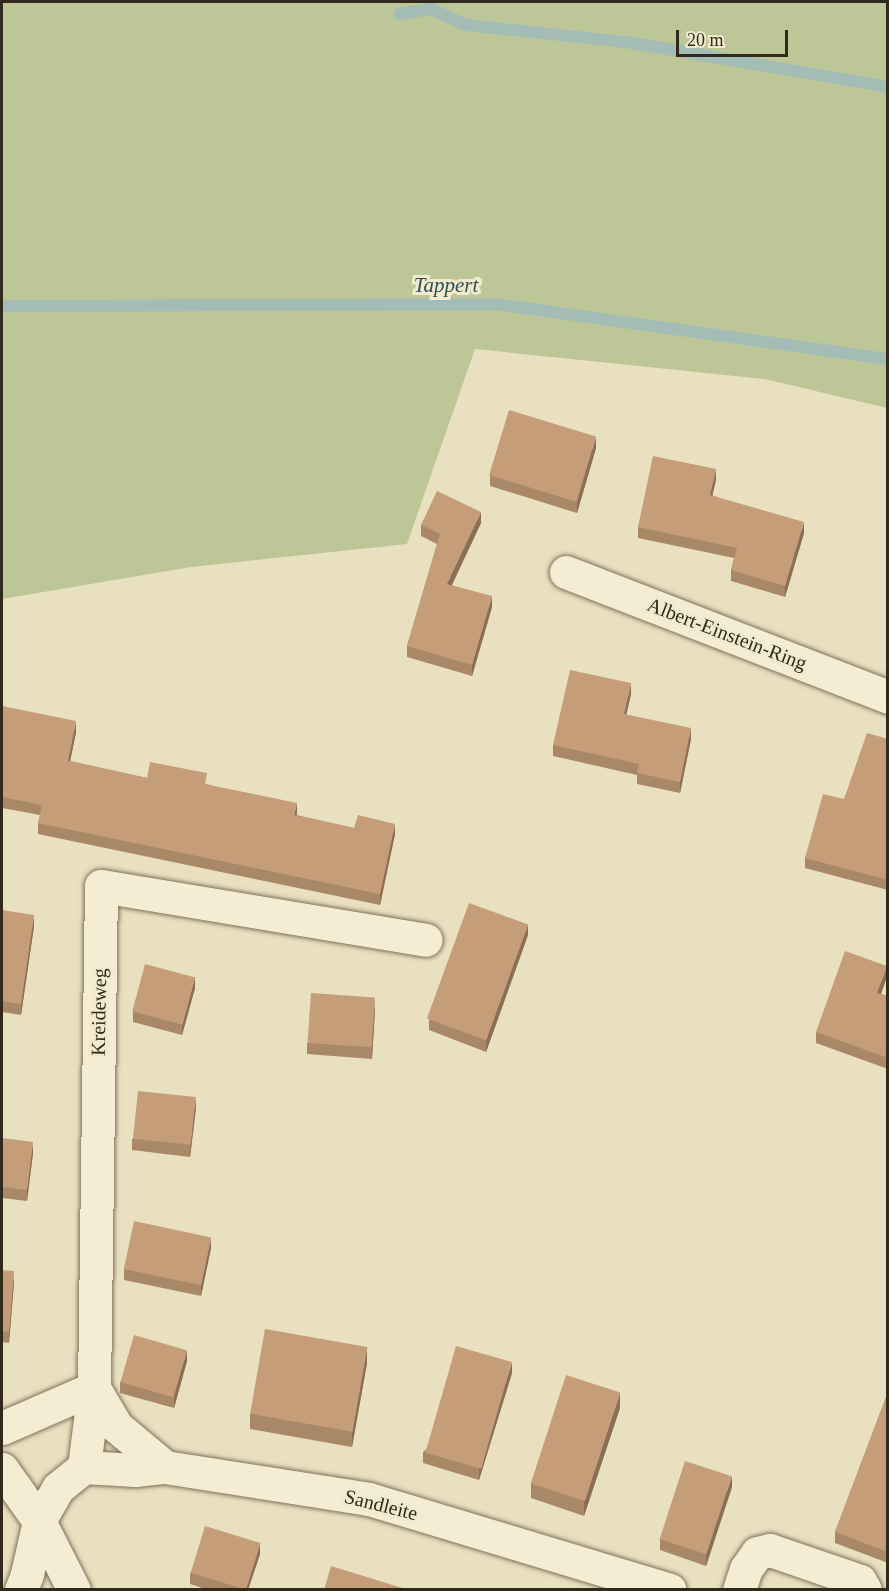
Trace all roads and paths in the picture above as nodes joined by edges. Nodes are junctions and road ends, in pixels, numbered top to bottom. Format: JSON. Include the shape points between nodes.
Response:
{"nodes":[{"id":1,"x":566,"y":572,"type":"dead end"},
{"id":2,"x":888,"y":697,"type":"edge"},
{"id":3,"x":426,"y":940,"type":"dead end"},
{"id":4,"x":94,"y":1388,"type":"junction"},
{"id":5,"x":2,"y":1428,"type":"edge"},
{"id":6,"x":84,"y":1467,"type":"junction"},
{"id":7,"x":165,"y":1467,"type":"junction"},
{"id":8,"x":2,"y":1468,"type":"edge"},
{"id":9,"x":39,"y":1521,"type":"junction"},
{"id":10,"x":21,"y":1590,"type":"edge"},
{"id":11,"x":74,"y":1590,"type":"edge"},
{"id":12,"x":670,"y":1590,"type":"edge"},
{"id":13,"x":739,"y":1590,"type":"edge"},
{"id":14,"x":865,"y":1590,"type":"edge"}],
"edges":[{"from":1,"to":2,"type":"street","name":"Albert-Einstein-Ring"},
{"from":3,"to":4,"type":"street","name":"Kreideweg","via":[[101,886]]},
{"from":4,"to":5,"type":"street"},
{"from":4,"to":6,"type":"street","name":"Kreideweg"},
{"from":4,"to":7,"type":"street","via":[[117,1427]]},
{"from":6,"to":7,"type":"street","name":"Sandleite"},
{"from":6,"to":9,"type":"street","via":[[58,1488]]},
{"from":7,"to":12,"type":"street","name":"Sandleite","via":[[369,1498]]},
{"from":8,"to":9,"type":"street"},
{"from":9,"to":10,"type":"street"},
{"from":9,"to":11,"type":"street"},
{"from":13,"to":14,"type":"street","via":[[757,1553],[770,1550],[860,1581]]}]}
